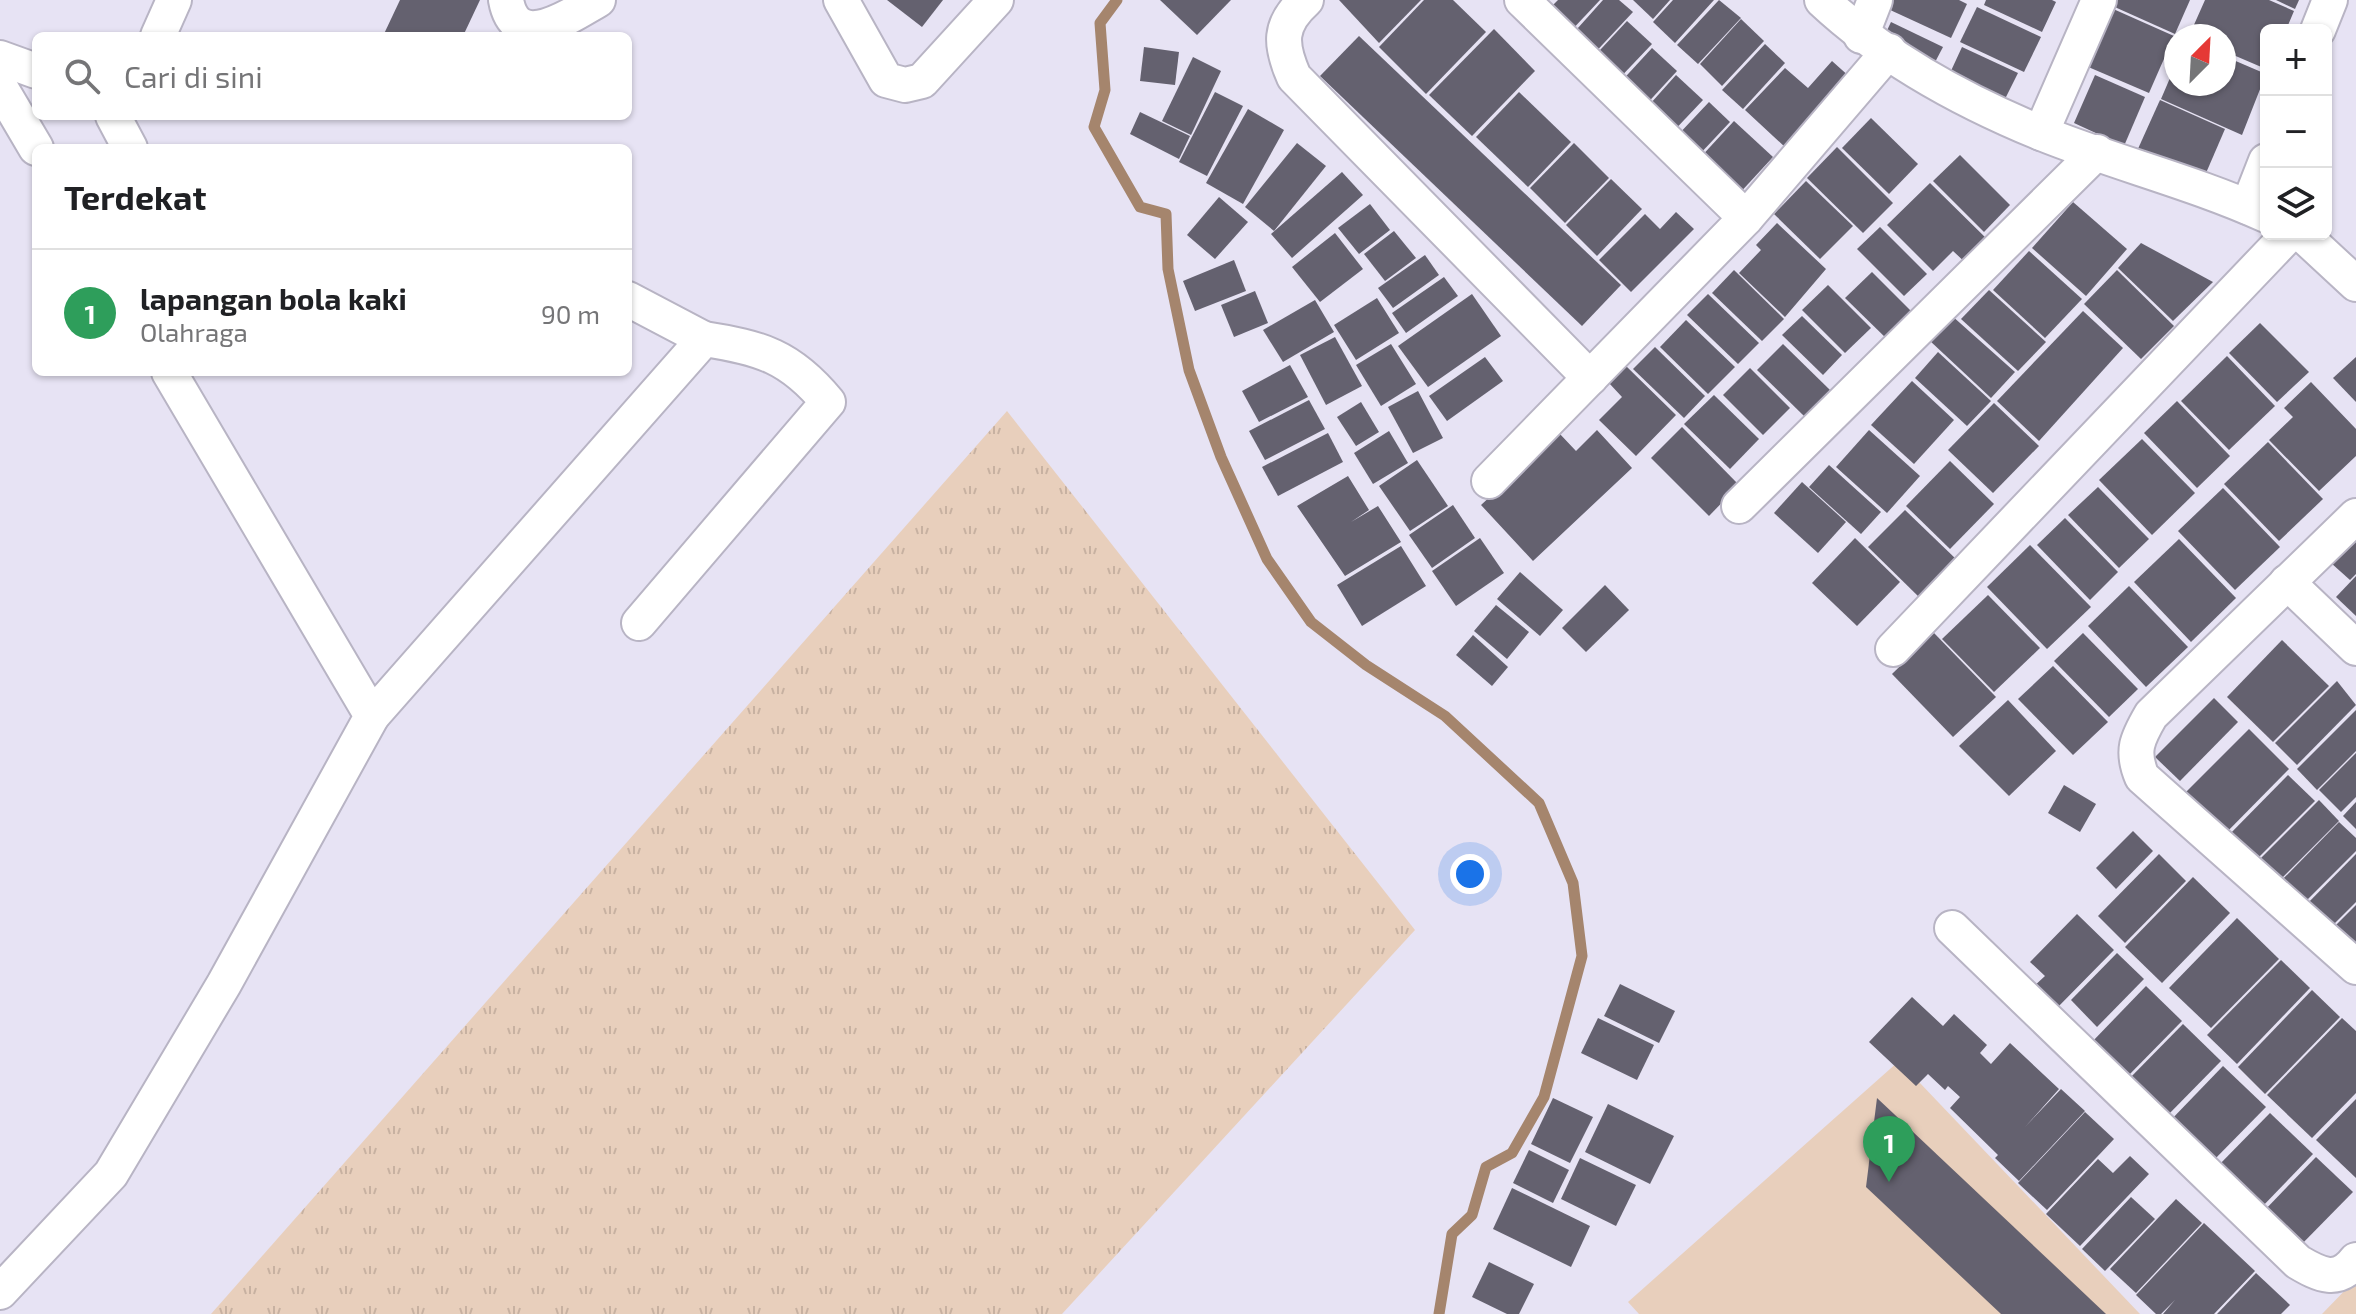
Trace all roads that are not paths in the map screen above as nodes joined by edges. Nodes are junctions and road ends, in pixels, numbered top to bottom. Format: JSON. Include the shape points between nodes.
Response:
{"nodes":[{"id":1,"x":174,"y":0,"type":"edge"},
{"id":2,"x":506,"y":0,"type":"edge"},
{"id":3,"x":598,"y":0,"type":"edge"},
{"id":4,"x":841,"y":0,"type":"edge"},
{"id":5,"x":996,"y":0,"type":"edge"},
{"id":6,"x":1306,"y":0,"type":"edge"},
{"id":7,"x":1522,"y":0,"type":"edge"},
{"id":8,"x":1822,"y":0,"type":"edge"},
{"id":9,"x":1875,"y":0,"type":"edge"},
{"id":10,"x":2099,"y":0,"type":"edge"},
{"id":11,"x":2330,"y":0,"type":"edge"},
{"id":12,"x":2320,"y":24,"type":"edge"},
{"id":13,"x":160,"y":32,"type":"edge"},
{"id":14,"x":1875,"y":44,"type":"junction"},
{"id":15,"x":0,"y":58,"type":"edge"},
{"id":16,"x":32,"y":70,"type":"edge"},
{"id":17,"x":0,"y":87,"type":"edge"},
{"id":18,"x":115,"y":120,"type":"edge"},
{"id":19,"x":2041,"y":133,"type":"junction"},
{"id":20,"x":34,"y":144,"type":"edge"},
{"id":21,"x":128,"y":144,"type":"edge"},
{"id":22,"x":2097,"y":152,"type":"junction"},
{"id":23,"x":2265,"y":168,"type":"edge"},
{"id":24,"x":2257,"y":211,"type":"edge"},
{"id":25,"x":1746,"y":218,"type":"junction"},
{"id":26,"x":2283,"y":240,"type":"edge"},
{"id":27,"x":2308,"y":240,"type":"edge"},
{"id":28,"x":2356,"y":284,"type":"edge"},
{"id":29,"x":632,"y":301,"type":"edge"},
{"id":30,"x":704,"y":339,"type":"junction"},
{"id":31,"x":171,"y":376,"type":"edge"},
{"id":32,"x":1590,"y":378,"type":"junction"},
{"id":33,"x":1489,"y":481,"type":"dead end"},
{"id":34,"x":1739,"y":506,"type":"dead end"},
{"id":35,"x":2356,"y":516,"type":"edge"},
{"id":36,"x":2287,"y":582,"type":"junction"},
{"id":37,"x":639,"y":623,"type":"dead end"},
{"id":38,"x":2356,"y":648,"type":"edge"},
{"id":39,"x":1893,"y":649,"type":"dead end"},
{"id":40,"x":372,"y":716,"type":"junction"},
{"id":41,"x":1952,"y":928,"type":"dead end"},
{"id":42,"x":2356,"y":967,"type":"edge"},
{"id":43,"x":2356,"y":1260,"type":"edge"},
{"id":44,"x":0,"y":1292,"type":"edge"}],
"edges":[{"from":1,"to":13,"type":"street"},
{"from":2,"to":3,"type":"street","via":[[522,26],[544,30]]},
{"from":4,"to":5,"type":"street","via":[[886,80],[905,85],[922,81]]},
{"from":6,"to":32,"type":"street","via":[[1284,31],[1283,52],[1294,77]]},
{"from":7,"to":25,"type":"street"},
{"from":8,"to":14,"type":"street"},
{"from":9,"to":14,"type":"street"},
{"from":10,"to":19,"type":"street"},
{"from":11,"to":12,"type":"street"},
{"from":14,"to":19,"type":"street","via":[[1956,92]]},
{"from":14,"to":25,"type":"street"},
{"from":15,"to":16,"type":"street"},
{"from":17,"to":20,"type":"street"},
{"from":18,"to":21,"type":"street"},
{"from":19,"to":22,"type":"street"},
{"from":22,"to":24,"type":"street"},
{"from":22,"to":34,"type":"street"},
{"from":23,"to":24,"type":"street"},
{"from":25,"to":32,"type":"street"},
{"from":26,"to":39,"type":"street"},
{"from":27,"to":28,"type":"street"},
{"from":29,"to":30,"type":"street"},
{"from":30,"to":37,"type":"street","via":[[751,346],[804,373],[828,402]]},
{"from":30,"to":40,"type":"street"},
{"from":31,"to":40,"type":"street"},
{"from":32,"to":33,"type":"street"},
{"from":35,"to":36,"type":"street"},
{"from":36,"to":38,"type":"street"},
{"from":36,"to":42,"type":"street","via":[[2151,715],[2133,755],[2142,777]]},
{"from":40,"to":44,"type":"street","via":[[224,984],[111,1174]]},
{"from":41,"to":43,"type":"street","via":[[2298,1262],[2333,1276],[2347,1272]]}]}
